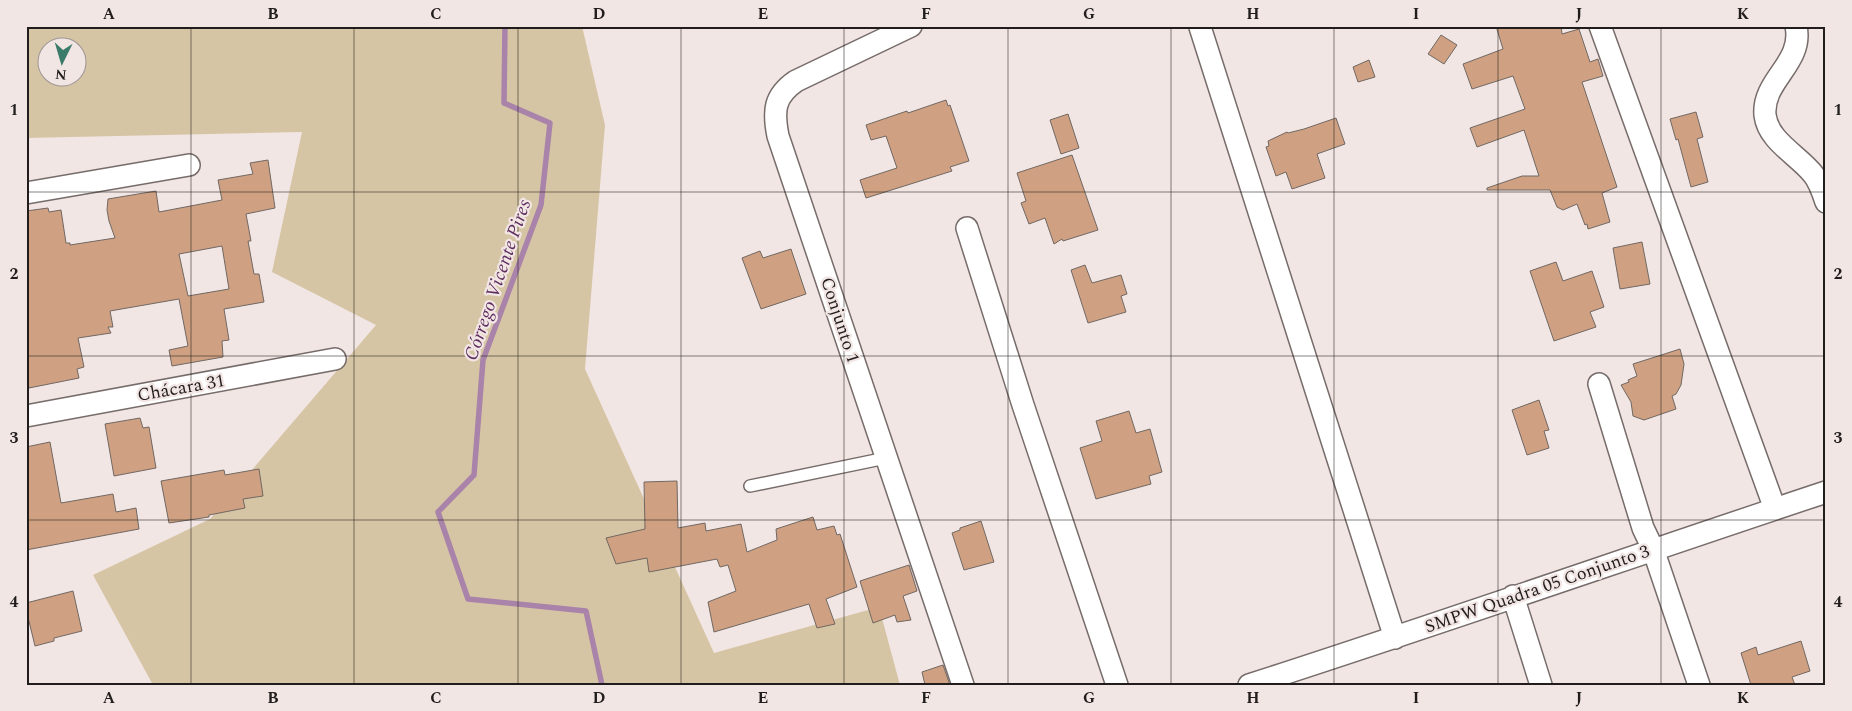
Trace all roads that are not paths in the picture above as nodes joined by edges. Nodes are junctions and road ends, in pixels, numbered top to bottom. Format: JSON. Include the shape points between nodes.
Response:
{"nodes":[{"id":1,"x":911,"y":26,"type":"edge"},
{"id":2,"x":1600,"y":26,"type":"edge"},
{"id":3,"x":1796,"y":26,"type":"edge"},
{"id":4,"x":1200,"y":27,"type":"edge"},
{"id":5,"x":189,"y":165,"type":"dead end"},
{"id":6,"x":26,"y":193,"type":"edge"},
{"id":7,"x":1826,"y":202,"type":"edge"},
{"id":8,"x":967,"y":228,"type":"dead end"},
{"id":9,"x":335,"y":359,"type":"dead end"},
{"id":10,"x":1599,"y":384,"type":"dead end"},
{"id":11,"x":26,"y":416,"type":"edge"},
{"id":12,"x":886,"y":458,"type":"junction"},
{"id":13,"x":750,"y":486,"type":"dead end"},
{"id":14,"x":1826,"y":492,"type":"edge"},
{"id":15,"x":1775,"y":509,"type":"junction"},
{"id":16,"x":1653,"y":549,"type":"junction"},
{"id":17,"x":1513,"y":596,"type":"junction"},
{"id":18,"x":1395,"y":638,"type":"junction"},
{"id":19,"x":962,"y":685,"type":"edge"},
{"id":20,"x":1117,"y":685,"type":"edge"},
{"id":21,"x":1249,"y":685,"type":"edge"},
{"id":22,"x":1541,"y":685,"type":"edge"},
{"id":23,"x":1699,"y":685,"type":"edge"}],
"edges":[{"from":1,"to":12,"type":"street","name":"Conjunto 1","via":[[785,88],[777,103],[776,115],[778,136]]},
{"from":2,"to":15,"type":"street"},
{"from":3,"to":7,"type":"street","via":[[1797,47],[1766,102],[1767,123],[1775,137],[1814,175]]},
{"from":4,"to":18,"type":"street"},
{"from":5,"to":6,"type":"street"},
{"from":8,"to":20,"type":"street"},
{"from":9,"to":11,"type":"street","name":"Chácara 31"},
{"from":10,"to":16,"type":"street","via":[[1643,528]]},
{"from":12,"to":13,"type":"lane"},
{"from":12,"to":19,"type":"street","name":"Conjunto 1"},
{"from":14,"to":15,"type":"street","name":"SMPW Quadra 05 Conjunto 3"},
{"from":15,"to":16,"type":"street","name":"SMPW Quadra 05 Conjunto 3"},
{"from":16,"to":17,"type":"street","name":"SMPW Quadra 05 Conjunto 3"},
{"from":16,"to":23,"type":"street"},
{"from":17,"to":18,"type":"street","name":"SMPW Quadra 05 Conjunto 3"},
{"from":17,"to":22,"type":"street"},
{"from":18,"to":21,"type":"street","name":"SMPW Quadra 05 Conjunto 3"}]}
